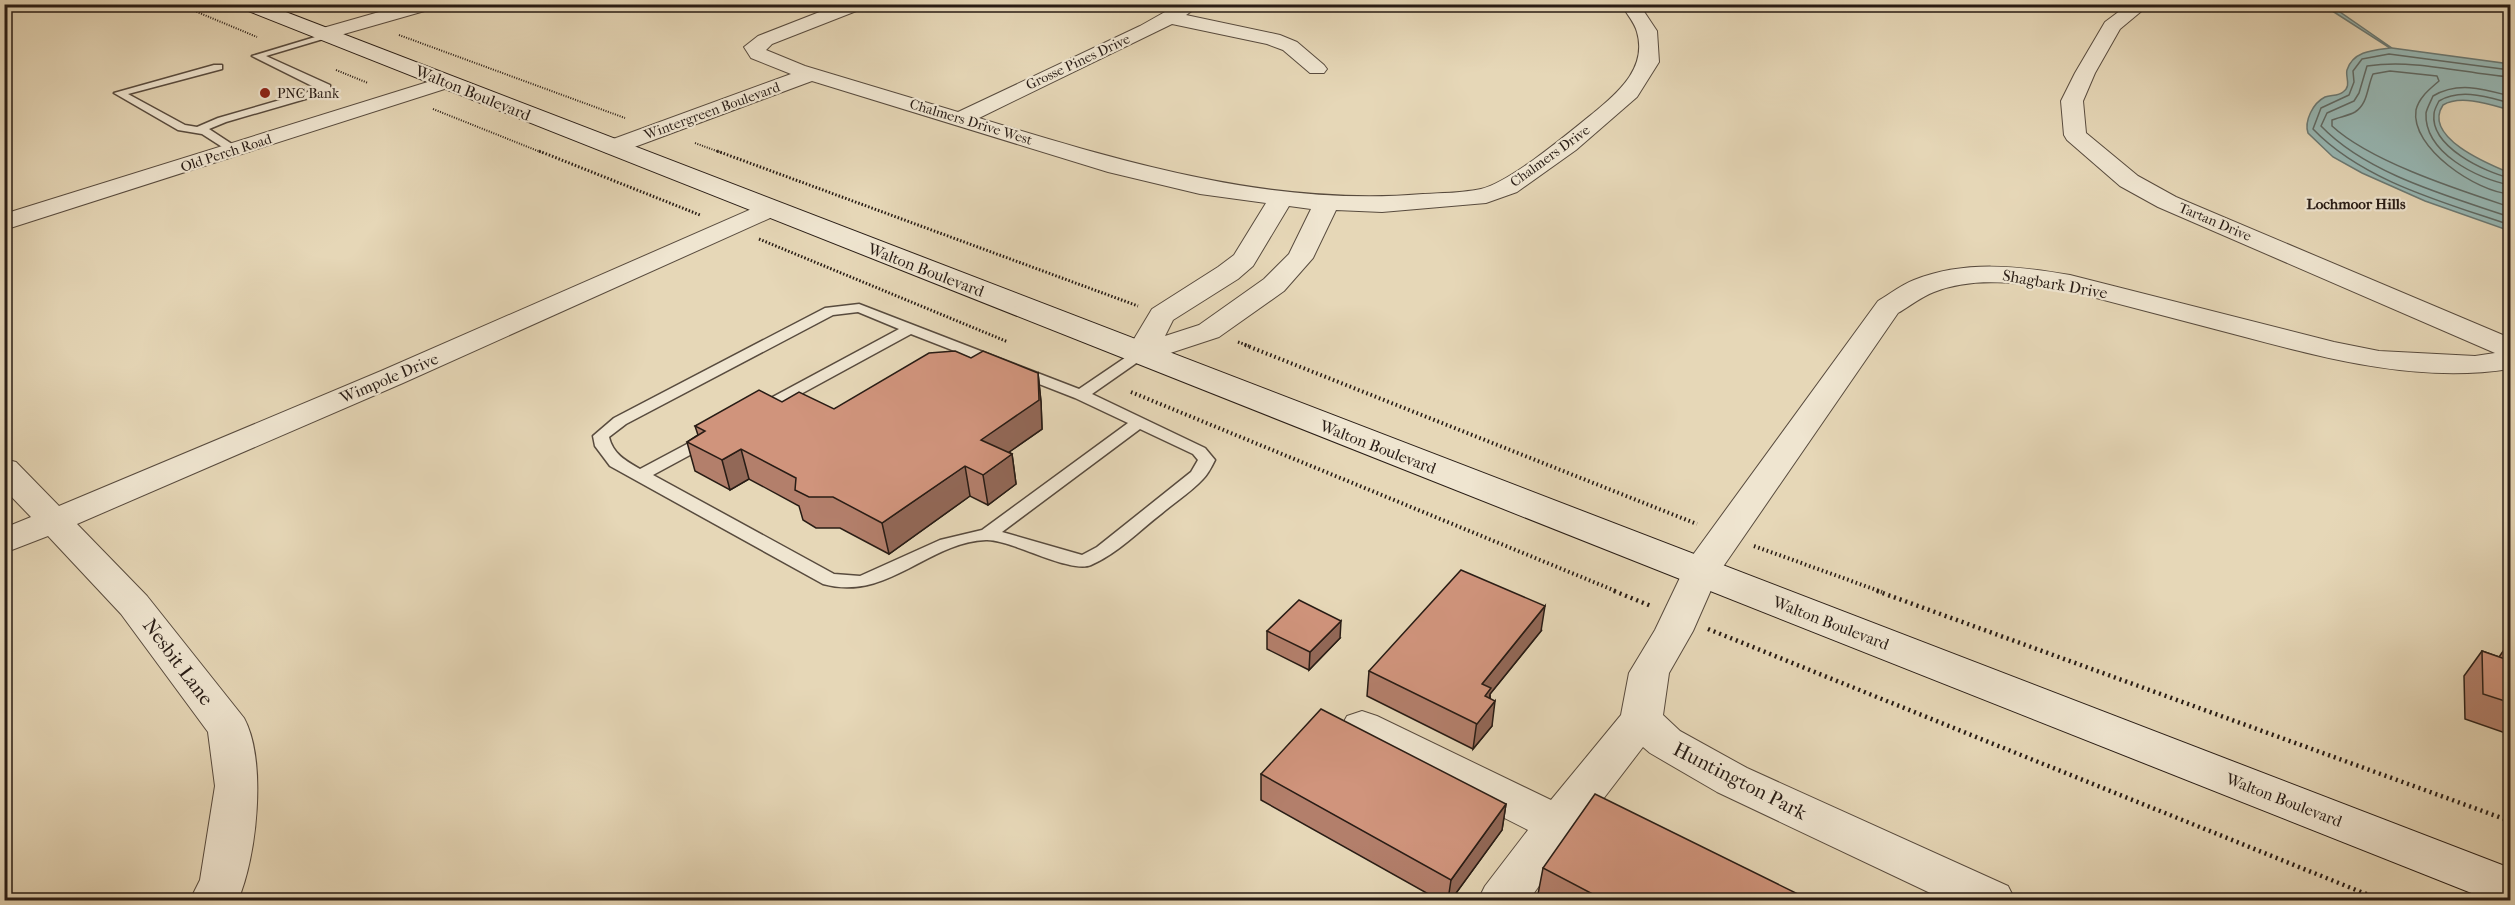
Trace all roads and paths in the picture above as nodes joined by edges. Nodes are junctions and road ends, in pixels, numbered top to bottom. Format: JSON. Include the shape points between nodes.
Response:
{"nodes":[{"id":1,"x":178,"y":4,"type":"edge"},
{"id":2,"x":247,"y":4,"type":"edge"},
{"id":3,"x":429,"y":4,"type":"edge"},
{"id":4,"x":858,"y":4,"type":"edge"},
{"id":5,"x":1193,"y":4,"type":"edge"},
{"id":6,"x":1630,"y":4,"type":"edge"},
{"id":7,"x":2141,"y":4,"type":"edge"},
{"id":8,"x":2504,"y":4,"type":"edge"},
{"id":9,"x":2511,"y":6,"type":"edge"},
{"id":10,"x":1171,"y":18,"type":"junction"},
{"id":11,"x":366,"y":22,"type":"junction"},
{"id":12,"x":326,"y":35,"type":"junction"},
{"id":13,"x":284,"y":49,"type":"junction"},
{"id":14,"x":218,"y":67,"type":"dead end"},
{"id":15,"x":335,"y":69,"type":"dead end"},
{"id":16,"x":1317,"y":69,"type":"dead end"},
{"id":17,"x":811,"y":74,"type":"junction"},
{"id":18,"x":447,"y":82,"type":"junction"},
{"id":19,"x":837,"y":82,"type":"junction"},
{"id":20,"x":402,"y":96,"type":"junction"},
{"id":21,"x":962,"y":118,"type":"junction"},
{"id":22,"x":660,"y":130,"type":"junction"},
{"id":23,"x":201,"y":131,"type":"junction"},
{"id":24,"x":690,"y":141,"type":"junction"},
{"id":25,"x":613,"y":147,"type":"junction"},
{"id":26,"x":234,"y":150,"type":"junction"},
{"id":27,"x":643,"y":159,"type":"junction"},
{"id":28,"x":1305,"y":200,"type":"junction"},
{"id":29,"x":770,"y":209,"type":"junction"},
{"id":30,"x":4,"y":222,"type":"edge"},
{"id":31,"x":730,"y":227,"type":"junction"},
{"id":32,"x":1161,"y":315,"type":"junction"},
{"id":33,"x":911,"y":328,"type":"junction"},
{"id":34,"x":1209,"y":331,"type":"junction"},
{"id":35,"x":1014,"y":344,"type":"dead end"},
{"id":36,"x":2511,"y":349,"type":"edge"},
{"id":37,"x":1140,"y":354,"type":"junction"},
{"id":38,"x":2511,"y":360,"type":"edge"},
{"id":39,"x":1102,"y":380,"type":"junction"},
{"id":40,"x":1081,"y":395,"type":"junction"},
{"id":41,"x":745,"y":419,"type":"edge"},
{"id":42,"x":1140,"y":422,"type":"junction"},
{"id":43,"x":724,"y":430,"type":"edge"},
{"id":44,"x":4,"y":469,"type":"edge"},
{"id":45,"x":640,"y":475,"type":"junction"},
{"id":46,"x":54,"y":521,"type":"junction"},
{"id":47,"x":988,"y":534,"type":"junction"},
{"id":48,"x":1726,"y":536,"type":"junction"},
{"id":49,"x":4,"y":542,"type":"edge"},
{"id":50,"x":1700,"y":572,"type":"junction"},
{"id":51,"x":1680,"y":618,"type":"junction"},
{"id":52,"x":1641,"y":720,"type":"junction"},
{"id":53,"x":1362,"y":727,"type":"edge"},
{"id":54,"x":2511,"y":820,"type":"edge"},
{"id":55,"x":1558,"y":824,"type":"junction"},
{"id":56,"x":2511,"y":888,"type":"edge"},
{"id":57,"x":214,"y":900,"type":"edge"},
{"id":58,"x":1502,"y":900,"type":"edge"},
{"id":59,"x":1991,"y":900,"type":"edge"},
{"id":60,"x":2381,"y":900,"type":"edge"}],
"edges":[{"from":1,"to":13,"type":"path"},
{"from":2,"to":12,"type":"street","name":"Walton Boulevard"},
{"from":3,"to":11,"type":"street"},
{"from":4,"to":17,"type":"street","name":"Chalmers Drive West","via":[[754,47],[758,54]]},
{"from":5,"to":10,"type":"street","name":"Grosse Pines Drive"},
{"from":6,"to":28,"type":"street","name":"Chalmers Drive","via":[[1647,31],[1649,62],[1626,97],[1508,187],[1486,196],[1382,205]]},
{"from":7,"to":36,"type":"street","name":"Tartan Drive","via":[[2112,26],[2085,73],[2072,102],[2075,135],[2129,181],[2167,201]]},
{"from":8,"to":9,"type":"street"},
{"from":10,"to":16,"type":"street","via":[[1273,39],[1290,46]]},
{"from":10,"to":21,"type":"street","name":"Grosse Pines Drive"},
{"from":11,"to":12,"type":"street"},
{"from":11,"to":22,"type":"path"},
{"from":12,"to":13,"type":"lane"},
{"from":12,"to":18,"type":"street","name":"Walton Boulevard"},
{"from":13,"to":23,"type":"lane","via":[[253,57],[326,89],[222,120]]},
{"from":14,"to":23,"type":"lane","via":[[119,93],[182,128]]},
{"from":15,"to":20,"type":"path"},
{"from":17,"to":19,"type":"street","name":"Chalmers Drive West"},
{"from":17,"to":22,"type":"street","name":"Wintergreen Boulevard"},
{"from":18,"to":20,"type":"street","name":"Old Perch Road"},
{"from":18,"to":25,"type":"street","name":"Walton Boulevard"},
{"from":19,"to":21,"type":"street","name":"Chalmers Drive West"},
{"from":19,"to":24,"type":"street","name":"Wintergreen Boulevard"},
{"from":20,"to":26,"type":"street","name":"Old Perch Road"},
{"from":20,"to":31,"type":"path"},
{"from":21,"to":28,"type":"street","name":"Chalmers Drive West","via":[[1116,167],[1200,187]]},
{"from":22,"to":25,"type":"street","name":"Wintergreen Boulevard"},
{"from":23,"to":26,"type":"lane"},
{"from":24,"to":27,"type":"street","name":"Wintergreen Boulevard"},
{"from":24,"to":32,"type":"path"},
{"from":25,"to":27,"type":"street","name":"Walton Boulevard"},
{"from":26,"to":30,"type":"street","name":"Old Perch Road"},
{"from":27,"to":29,"type":"street","name":"Walton Boulevard"},
{"from":28,"to":32,"type":"street","via":[[1228,273]]},
{"from":28,"to":34,"type":"street","via":[[1318,224],[1300,258],[1274,285]]},
{"from":29,"to":31,"type":"street","name":"Wimpole Drive"},
{"from":29,"to":37,"type":"street","name":"Walton Boulevard"},
{"from":31,"to":35,"type":"path"},
{"from":31,"to":46,"type":"street","name":"Wimpole Drive"},
{"from":32,"to":37,"type":"street"},
{"from":33,"to":40,"type":"lane"},
{"from":33,"to":41,"type":"lane"},
{"from":33,"to":45,"type":"lane","via":[[859,308],[830,311],[620,421],[601,436],[603,446],[616,462]]},
{"from":34,"to":37,"type":"street"},
{"from":34,"to":48,"type":"path"},
{"from":37,"to":39,"type":"lane"},
{"from":37,"to":50,"type":"street","name":"Walton Boulevard"},
{"from":38,"to":48,"type":"street","name":"Shagbark Drive","via":[[2475,365],[2379,360],[2070,283],[1993,273],[1958,276],[1923,286],[1888,307]]},
{"from":39,"to":40,"type":"lane"},
{"from":39,"to":51,"type":"path"},
{"from":40,"to":42,"type":"lane"},
{"from":42,"to":47,"type":"lane"},
{"from":42,"to":47,"type":"lane","via":[[1199,452],[1207,460],[1198,475],[1103,551],[1084,561]]},
{"from":43,"to":45,"type":"lane"},
{"from":44,"to":46,"type":"street","name":"Nesbit Lane"},
{"from":45,"to":47,"type":"lane","via":[[830,580],[862,582],[946,544]]},
{"from":46,"to":49,"type":"street","name":"Wimpole Drive"},
{"from":46,"to":57,"type":"street","name":"Nesbit Lane","via":[[134,605],[229,729],[237,786],[223,880]]},
{"from":48,"to":50,"type":"street","name":"Shagbark Drive"},
{"from":48,"to":54,"type":"path"},
{"from":50,"to":51,"type":"street"},
{"from":50,"to":56,"type":"street","name":"Walton Boulevard"},
{"from":51,"to":52,"type":"street","via":[[1649,673]]},
{"from":51,"to":60,"type":"path"},
{"from":52,"to":55,"type":"street"},
{"from":52,"to":59,"type":"street","name":"Huntington Park","via":[[1665,742],[1732,780]]},
{"from":53,"to":55,"type":"street"},
{"from":55,"to":58,"type":"street"}]}
